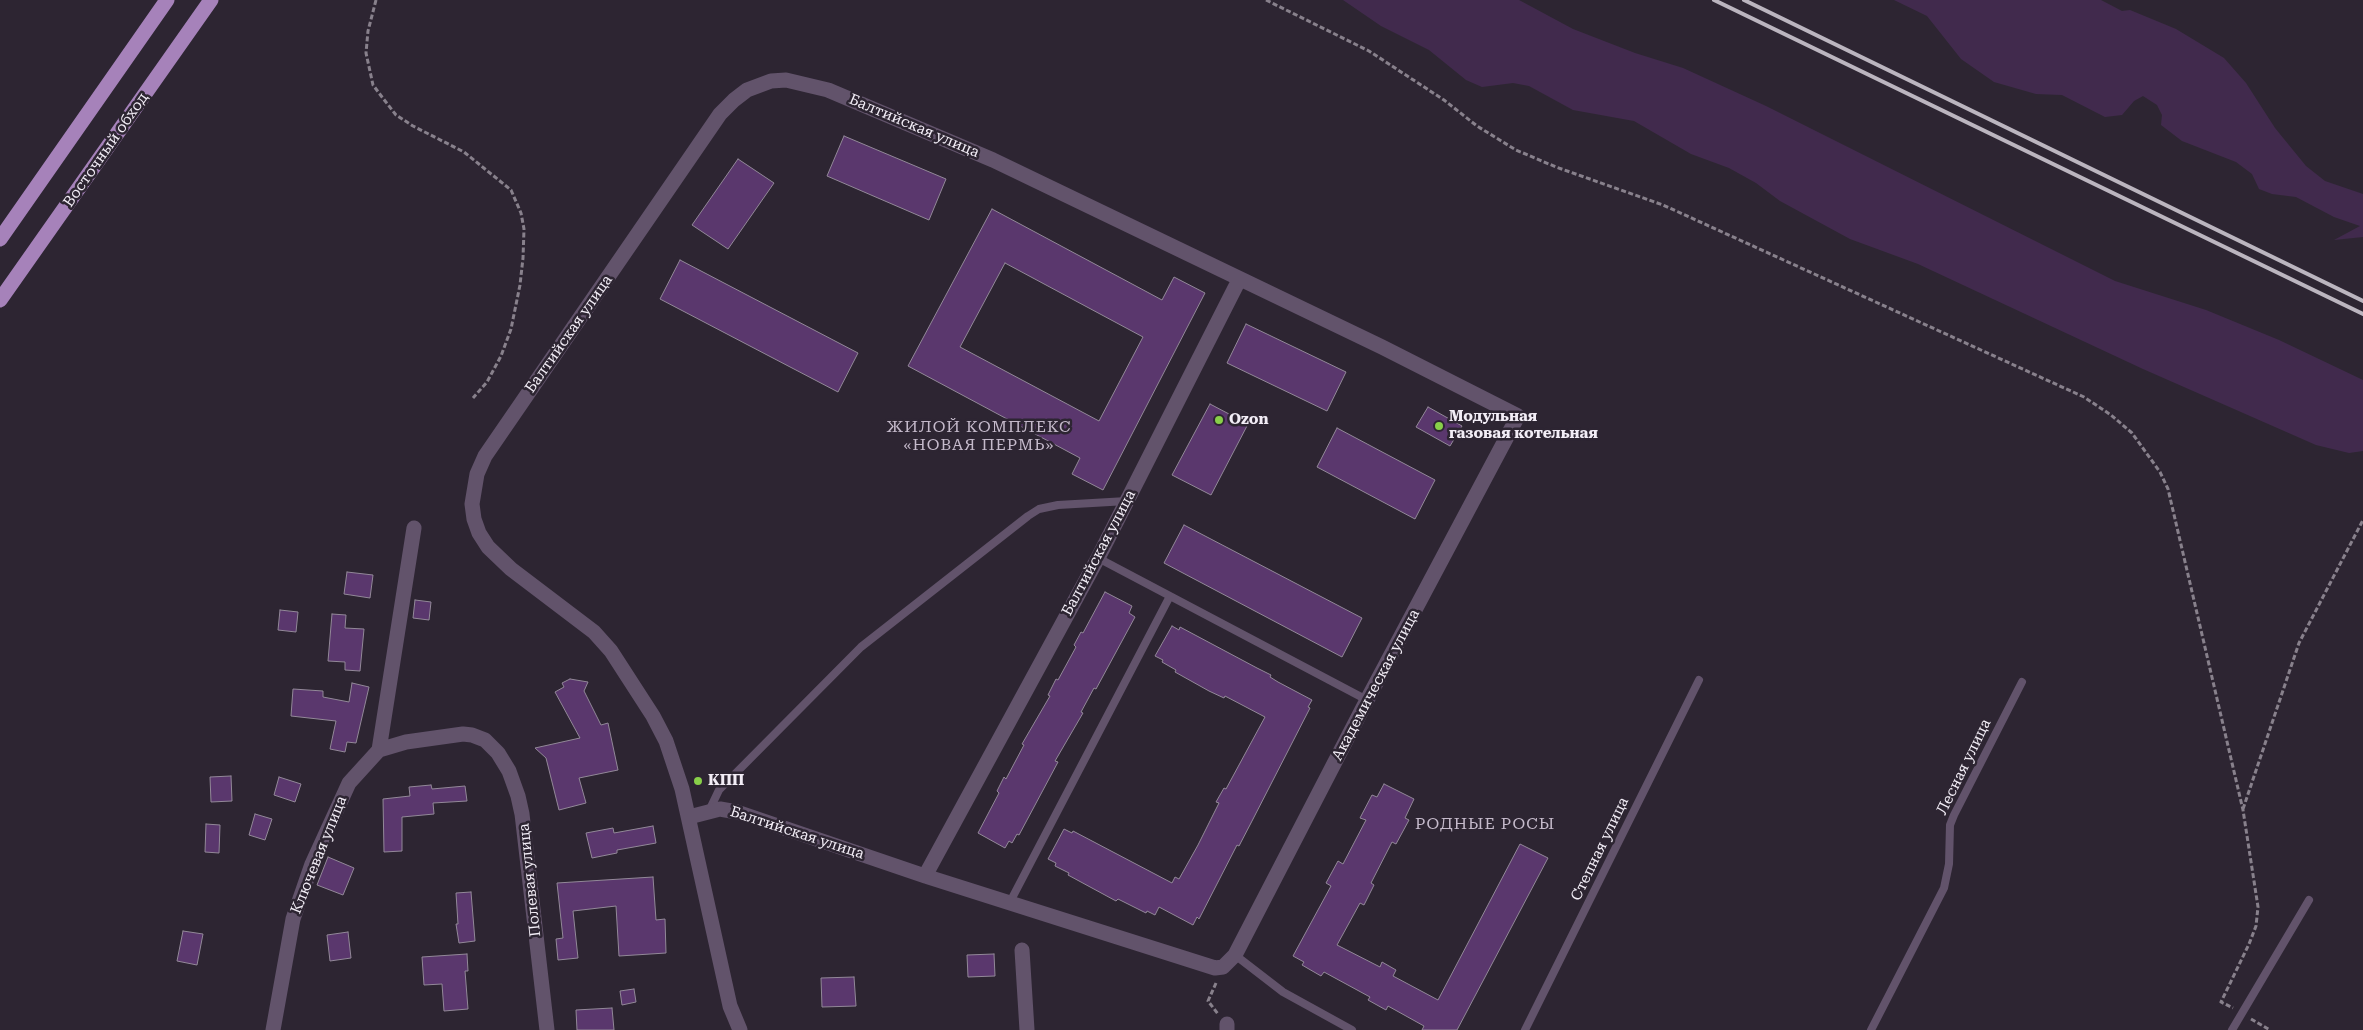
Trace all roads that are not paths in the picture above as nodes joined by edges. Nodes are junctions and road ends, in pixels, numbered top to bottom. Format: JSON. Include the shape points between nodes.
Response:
{"nodes":[{"id":1,"x":167,"y":0,"type":"edge"},
{"id":2,"x":211,"y":0,"type":"edge"},
{"id":3,"x":0,"y":238,"type":"edge"},
{"id":4,"x":1239,"y":280,"type":"junction"},
{"id":5,"x":0,"y":300,"type":"edge"},
{"id":6,"x":1518,"y":416,"type":"joint"},
{"id":7,"x":1127,"y":501,"type":"junction"},
{"id":8,"x":414,"y":528,"type":"dead end"},
{"id":9,"x":1098,"y":558,"type":"junction"},
{"id":10,"x":1170,"y":596,"type":"junction"},
{"id":11,"x":1700,"y":680,"type":"dead end"},
{"id":12,"x":2022,"y":682,"type":"dead end"},
{"id":13,"x":1367,"y":700,"type":"junction"},
{"id":14,"x":485,"y":740,"type":"joint"},
{"id":15,"x":380,"y":750,"type":"junction"},
{"id":16,"x":709,"y":811,"type":"junction"},
{"id":17,"x":689,"y":817,"type":"junction"},
{"id":18,"x":925,"y":876,"type":"junction"},
{"id":19,"x":2309,"y":900,"type":"dead end"},
{"id":20,"x":1010,"y":902,"type":"junction"},
{"id":21,"x":1022,"y":950,"type":"dead end"},
{"id":22,"x":1236,"y":955,"type":"junction"},
{"id":23,"x":273,"y":1030,"type":"edge"},
{"id":24,"x":547,"y":1030,"type":"edge"},
{"id":25,"x":740,"y":1030,"type":"edge"},
{"id":26,"x":1026,"y":1030,"type":"edge"},
{"id":27,"x":1352,"y":1030,"type":"edge"},
{"id":28,"x":1526,"y":1030,"type":"edge"},
{"id":29,"x":1871,"y":1030,"type":"edge"},
{"id":30,"x":2232,"y":1030,"type":"edge"}],
"edges":[{"from":1,"to":3,"type":"highway"},
{"from":2,"to":5,"type":"highway","name":"Восточный обход"},
{"from":4,"to":6,"type":"street","name":"Балтийская улица"},
{"from":4,"to":7,"type":"street","name":"Балтийская улица"},
{"from":4,"to":17,"type":"street","name":"Балтийская улица","via":[[993,160],[828,90],[786,80],[771,81],[747,90],[734,100],[720,114],[485,456],[473,489],[474,519],[488,547],[511,569],[594,632],[628,675],[666,741]]},
{"from":6,"to":13,"type":"street","name":"Академическая улица"},
{"from":7,"to":9,"type":"street","name":"Балтийская улица"},
{"from":7,"to":16,"type":"lane","via":[[1058,505],[1039,509],[1028,516],[861,647],[719,790]]},
{"from":8,"to":15,"type":"street"},
{"from":9,"to":10,"type":"lane"},
{"from":9,"to":18,"type":"street","name":"Балтийская улица"},
{"from":10,"to":13,"type":"lane"},
{"from":10,"to":20,"type":"lane"},
{"from":11,"to":28,"type":"lane","name":"Степная улица"},
{"from":12,"to":29,"type":"lane","name":"Лесная улица","via":[[1950,825],[1949,864],[1944,888]]},
{"from":13,"to":22,"type":"street","name":"Академическая улица"},
{"from":14,"to":15,"type":"street","name":"Ключевая улица","via":[[472,735],[452,735],[400,743]]},
{"from":14,"to":24,"type":"street","name":"Полевая улица","via":[[510,770],[522,814]]},
{"from":15,"to":23,"type":"street","name":"Ключевая улица","via":[[349,783],[312,864],[293,919]]},
{"from":16,"to":17,"type":"street","name":"Балтийская улица"},
{"from":16,"to":18,"type":"street","name":"Балтийская улица","via":[[738,812]]},
{"from":17,"to":25,"type":"street","via":[[730,1006]]},
{"from":18,"to":20,"type":"street","name":"Балтийская улица"},
{"from":19,"to":30,"type":"lane"},
{"from":20,"to":22,"type":"street","name":"Балтийская улица","via":[[1215,968],[1223,967]]},
{"from":21,"to":26,"type":"street"},
{"from":22,"to":27,"type":"lane","via":[[1282,992]]}]}
